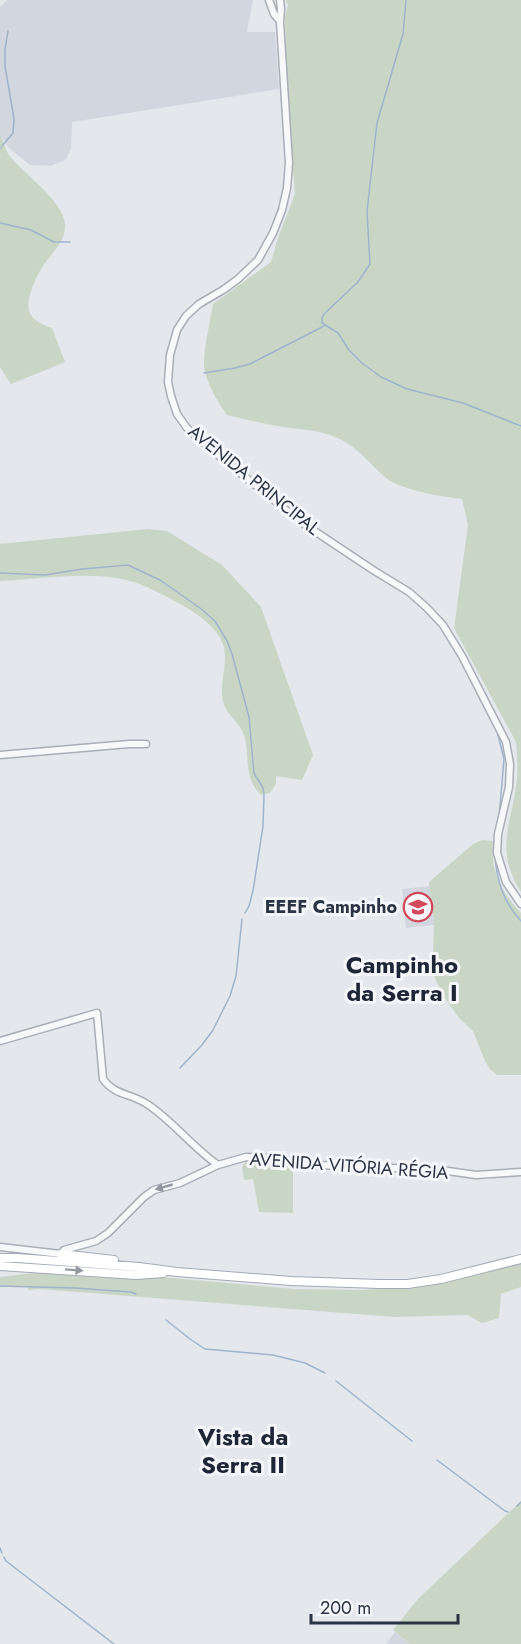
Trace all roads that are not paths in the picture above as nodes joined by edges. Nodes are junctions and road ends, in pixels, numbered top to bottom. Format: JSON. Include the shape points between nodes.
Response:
{"nodes":[{"id":1,"x":269,"y":0,"type":"edge"},
{"id":2,"x":280,"y":0,"type":"edge"},
{"id":3,"x":280,"y":22,"type":"junction"},
{"id":4,"x":146,"y":744,"type":"dead end"},
{"id":5,"x":0,"y":755,"type":"edge"},
{"id":6,"x":521,"y":904,"type":"edge"},
{"id":7,"x":0,"y":1041,"type":"edge"},
{"id":8,"x":218,"y":1165,"type":"junction"},
{"id":9,"x":521,"y":1172,"type":"edge"},
{"id":10,"x":0,"y":1248,"type":"edge"},
{"id":11,"x":61,"y":1254,"type":"junction"},
{"id":12,"x":0,"y":1258,"type":"edge"},
{"id":13,"x":521,"y":1259,"type":"edge"},
{"id":14,"x":0,"y":1266,"type":"edge"},
{"id":15,"x":16,"y":1266,"type":"junction"},
{"id":16,"x":139,"y":1267,"type":"junction"},
{"id":17,"x":0,"y":1270,"type":"edge"},
{"id":18,"x":177,"y":1272,"type":"junction"}],
"edges":[{"from":1,"to":3,"type":"street","name":"AVENIDA PRINCIPAL"},
{"from":2,"to":3,"type":"street","name":"AVENIDA PRINCIPAL"},
{"from":3,"to":6,"type":"street","name":"AVENIDA PRINCIPAL","via":[[289,163],[282,210],[258,260],[238,279],[199,304],[177,330],[170,355],[171,396],[187,428],[213,451],[302,522],[410,592],[443,625],[506,742],[509,787],[497,853],[506,882]]},
{"from":4,"to":5,"type":"street"},
{"from":7,"to":8,"type":"street","via":[[97,1013],[103,1079],[114,1090],[145,1102]]},
{"from":8,"to":9,"type":"street","name":"AVENIDA VITÓRIA RÉGIA","via":[[246,1157],[476,1175]]},
{"from":8,"to":11,"type":"street","name":"AVENIDA VITÓRIA RÉGIA","one_way":true,"via":[[154,1190],[108,1233]]},
{"from":10,"to":11,"type":"street"},
{"from":11,"to":16,"type":"main road"},
{"from":12,"to":16,"type":"main road"},
{"from":13,"to":18,"type":"main road","via":[[408,1284],[291,1281]]},
{"from":14,"to":15,"type":"main road"},
{"from":15,"to":17,"type":"main road"},
{"from":15,"to":18,"type":"main road","one_way":true,"via":[[136,1275]]},
{"from":16,"to":18,"type":"main road"}]}
